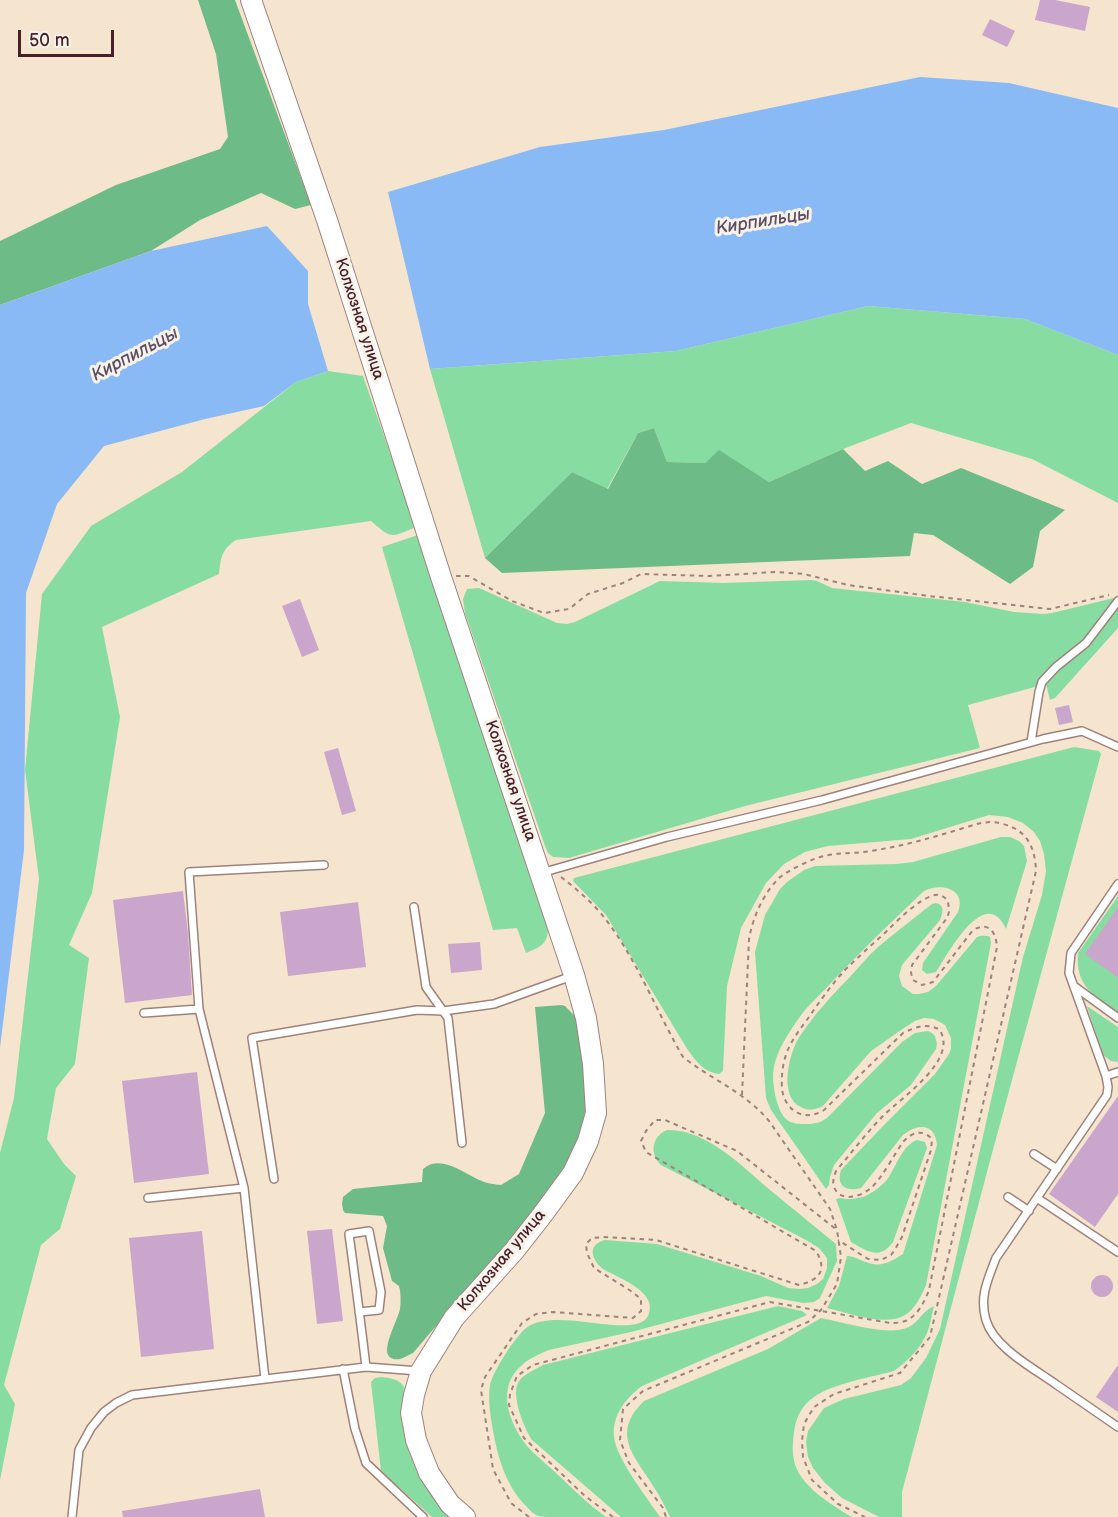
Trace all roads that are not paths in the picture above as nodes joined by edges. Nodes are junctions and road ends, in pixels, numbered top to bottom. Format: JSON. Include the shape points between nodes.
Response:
{"nodes":[{"id":1,"x":251,"y":0,"type":"edge"},
{"id":2,"x":1118,"y":601,"type":"edge"},
{"id":3,"x":1031,"y":742,"type":"junction"},
{"id":4,"x":1118,"y":747,"type":"edge"},
{"id":5,"x":324,"y":865,"type":"dead end"},
{"id":6,"x":546,"y":871,"type":"junction"},
{"id":7,"x":1118,"y":884,"type":"edge"},
{"id":8,"x":414,"y":907,"type":"dead end"},
{"id":9,"x":574,"y":975,"type":"junction"},
{"id":10,"x":1074,"y":986,"type":"junction"},
{"id":11,"x":200,"y":1009,"type":"junction"},
{"id":12,"x":443,"y":1011,"type":"junction"},
{"id":13,"x":144,"y":1012,"type":"dead end"},
{"id":14,"x":1118,"y":1018,"type":"edge"},
{"id":15,"x":1118,"y":1071,"type":"edge"},
{"id":16,"x":1106,"y":1076,"type":"junction"},
{"id":17,"x":462,"y":1143,"type":"dead end"},
{"id":18,"x":1034,"y":1154,"type":"dead end"},
{"id":19,"x":1057,"y":1168,"type":"junction"},
{"id":20,"x":274,"y":1179,"type":"dead end"},
{"id":21,"x":244,"y":1188,"type":"junction"},
{"id":22,"x":1008,"y":1197,"type":"dead end"},
{"id":23,"x":148,"y":1198,"type":"dead end"},
{"id":24,"x":1037,"y":1198,"type":"junction"},
{"id":25,"x":1029,"y":1211,"type":"junction"},
{"id":26,"x":1118,"y":1252,"type":"edge"},
{"id":27,"x":359,"y":1312,"type":"junction"},
{"id":28,"x":366,"y":1367,"type":"junction"},
{"id":29,"x":343,"y":1370,"type":"junction"},
{"id":30,"x":421,"y":1371,"type":"junction"},
{"id":31,"x":265,"y":1379,"type":"junction"},
{"id":32,"x":1118,"y":1427,"type":"edge"},
{"id":33,"x":72,"y":1517,"type":"edge"},
{"id":34,"x":423,"y":1517,"type":"edge"},
{"id":35,"x":465,"y":1517,"type":"edge"}],
"edges":[{"from":1,"to":6,"type":"main road","name":"Колхозная улица","via":[[327,220],[441,577]]},
{"from":2,"to":3,"type":"lane","via":[[1086,643],[1042,682]]},
{"from":3,"to":4,"type":"lane","via":[[1082,731]]},
{"from":3,"to":6,"type":"lane"},
{"from":5,"to":11,"type":"lane","via":[[189,872]]},
{"from":6,"to":9,"type":"main road","name":"Колхозная улица"},
{"from":7,"to":10,"type":"lane","via":[[1071,953],[1069,973]]},
{"from":8,"to":12,"type":"lane","via":[[426,987]]},
{"from":9,"to":12,"type":"lane","via":[[494,1004]]},
{"from":9,"to":30,"type":"main road","name":"Колхозная улица","via":[[586,1018],[595,1080],[596,1113],[588,1141],[573,1173],[514,1251],[454,1318]]},
{"from":10,"to":14,"type":"lane"},
{"from":10,"to":16,"type":"lane"},
{"from":11,"to":13,"type":"lane"},
{"from":11,"to":21,"type":"lane"},
{"from":12,"to":17,"type":"lane","via":[[448,1018]]},
{"from":12,"to":20,"type":"lane","via":[[417,1010],[252,1038]]},
{"from":15,"to":16,"type":"lane"},
{"from":16,"to":19,"type":"lane","via":[[1107,1095]]},
{"from":18,"to":19,"type":"lane"},
{"from":19,"to":24,"type":"lane"},
{"from":21,"to":23,"type":"lane"},
{"from":21,"to":31,"type":"lane"},
{"from":22,"to":25,"type":"lane"},
{"from":24,"to":25,"type":"lane"},
{"from":24,"to":26,"type":"lane"},
{"from":25,"to":32,"type":"lane","via":[[996,1258],[985,1286],[986,1321],[1010,1352]]},
{"from":27,"to":27,"type":"lane","via":[[349,1234],[369,1231],[381,1293],[379,1310]]},
{"from":27,"to":28,"type":"lane"},
{"from":28,"to":29,"type":"lane"},
{"from":28,"to":30,"type":"lane"},
{"from":29,"to":31,"type":"lane"},
{"from":29,"to":34,"type":"lane","via":[[366,1463]]},
{"from":30,"to":35,"type":"main road","name":"Колхозная улица","via":[[411,1413],[416,1440],[429,1473],[450,1504]]},
{"from":31,"to":33,"type":"lane","via":[[132,1395],[116,1403],[91,1428],[78,1450]]}]}
